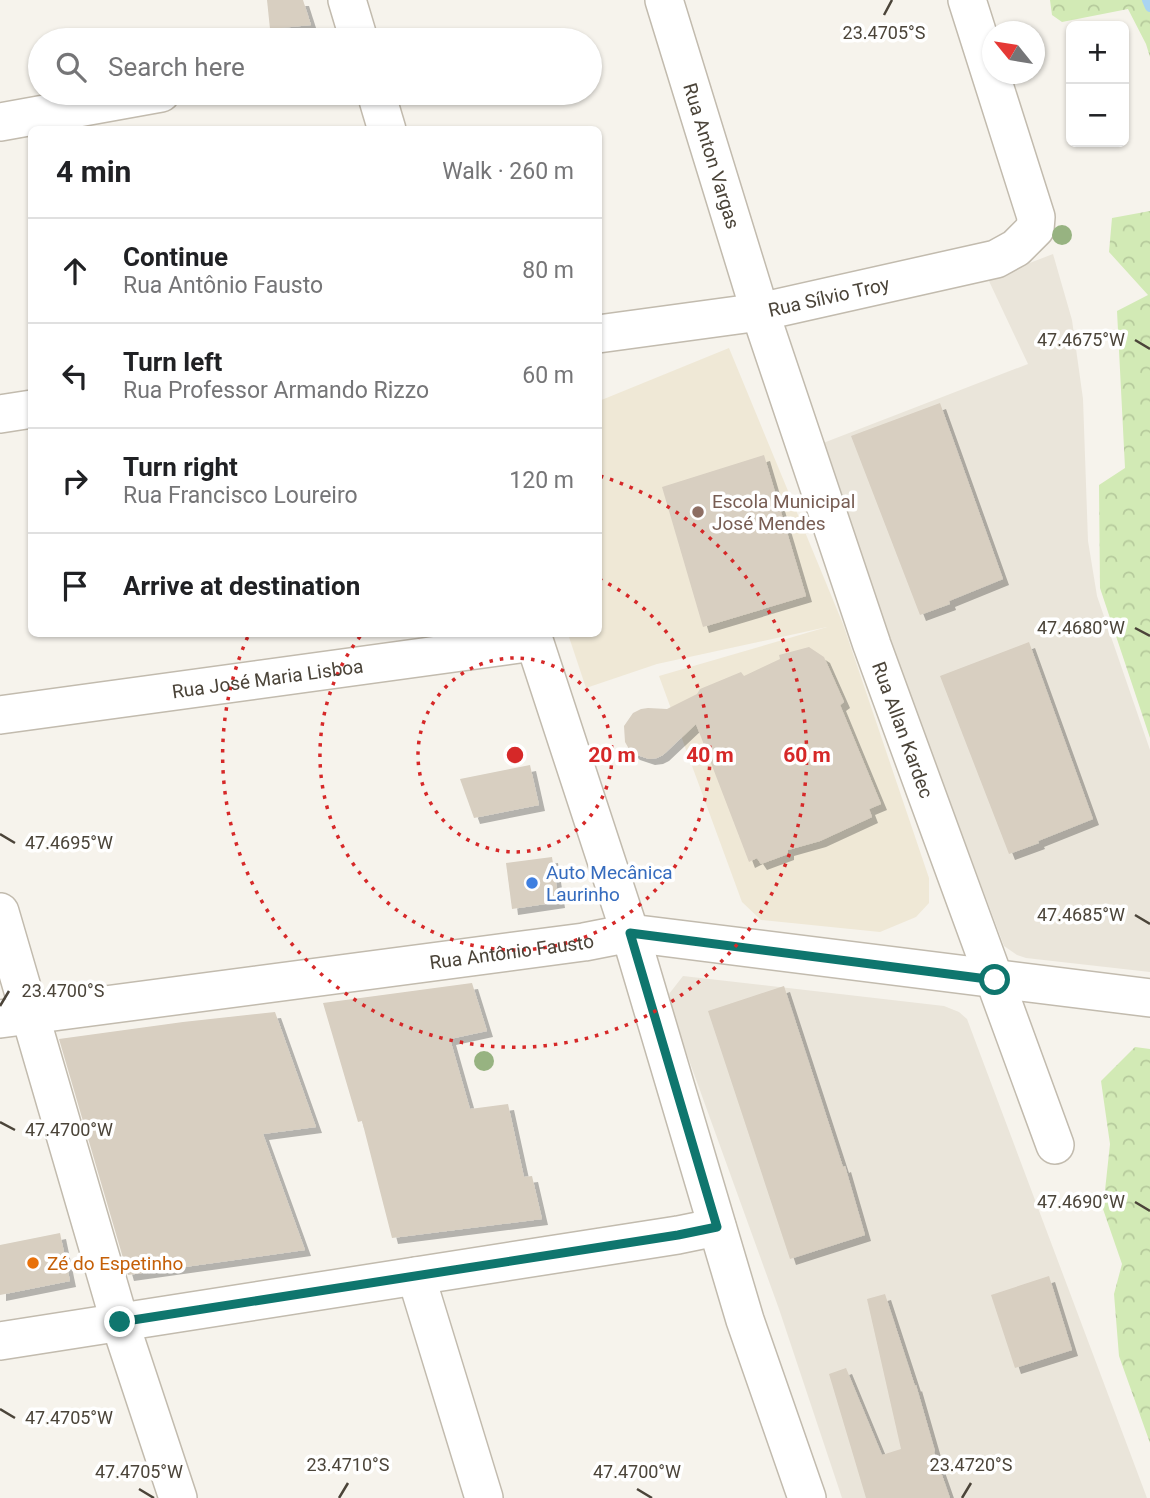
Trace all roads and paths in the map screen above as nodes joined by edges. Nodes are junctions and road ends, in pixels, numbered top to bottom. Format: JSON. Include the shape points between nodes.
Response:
{"nodes":[{"id":1,"x":346,"y":0,"type":"edge"},
{"id":2,"x":664,"y":0,"type":"edge"},
{"id":3,"x":967,"y":0,"type":"edge"},
{"id":4,"x":355,"y":28,"type":"edge"},
{"id":5,"x":94,"y":105,"type":"edge"},
{"id":6,"x":380,"y":105,"type":"edge"},
{"id":7,"x":0,"y":122,"type":"edge"},
{"id":8,"x":386,"y":126,"type":"edge"},
{"id":9,"x":760,"y":312,"type":"junction"},
{"id":10,"x":602,"y":333,"type":"edge"},
{"id":11,"x":28,"y":410,"type":"edge"},
{"id":12,"x":0,"y":414,"type":"edge"},
{"id":13,"x":533,"y":638,"type":"edge"},
{"id":14,"x":0,"y":715,"type":"edge"},
{"id":15,"x":0,"y":912,"type":"edge"},
{"id":16,"x":630,"y":933,"type":"junction"},
{"id":17,"x":995,"y":980,"type":"junction"},
{"id":18,"x":1150,"y":998,"type":"edge"},
{"id":19,"x":15,"y":1017,"type":"edge"},
{"id":20,"x":1055,"y":1145,"type":"dead end"},
{"id":21,"x":717,"y":1227,"type":"junction"},
{"id":22,"x":416,"y":1276,"type":"junction"},
{"id":23,"x":120,"y":1322,"type":"junction"},
{"id":24,"x":0,"y":1341,"type":"edge"},
{"id":25,"x":178,"y":1498,"type":"edge"},
{"id":26,"x":484,"y":1498,"type":"edge"},
{"id":27,"x":807,"y":1498,"type":"edge"}],
"edges":[{"from":1,"to":4,"type":"street"},
{"from":2,"to":9,"type":"street","name":"Rua Anton Vargas"},
{"from":3,"to":9,"type":"street","name":"Rua Sílvio Troy","via":[[1036,217],[1035,229],[996,259]]},
{"from":5,"to":7,"type":"street"},
{"from":6,"to":8,"type":"street"},
{"from":9,"to":10,"type":"street","name":"Rua Sílvio Troy"},
{"from":9,"to":17,"type":"street","name":"Rua Allan Kardec","via":[[886,683]]},
{"from":11,"to":12,"type":"street"},
{"from":13,"to":14,"type":"street","name":"Rua José Maria Lisboa"},
{"from":13,"to":16,"type":"street"},
{"from":15,"to":19,"type":"street"},
{"from":16,"to":17,"type":"street","name":"Rua Antônio Fausto"},
{"from":16,"to":19,"type":"street","name":"Rua Antônio Fausto"},
{"from":16,"to":21,"type":"street"},
{"from":17,"to":18,"type":"street","name":"Rua Antônio Fausto"},
{"from":17,"to":20,"type":"street","name":"Rua Allan Kardec"},
{"from":19,"to":23,"type":"street"},
{"from":21,"to":22,"type":"street"},
{"from":21,"to":27,"type":"street"},
{"from":22,"to":23,"type":"street"},
{"from":22,"to":26,"type":"street"},
{"from":23,"to":24,"type":"street"},
{"from":23,"to":25,"type":"street"}]}
